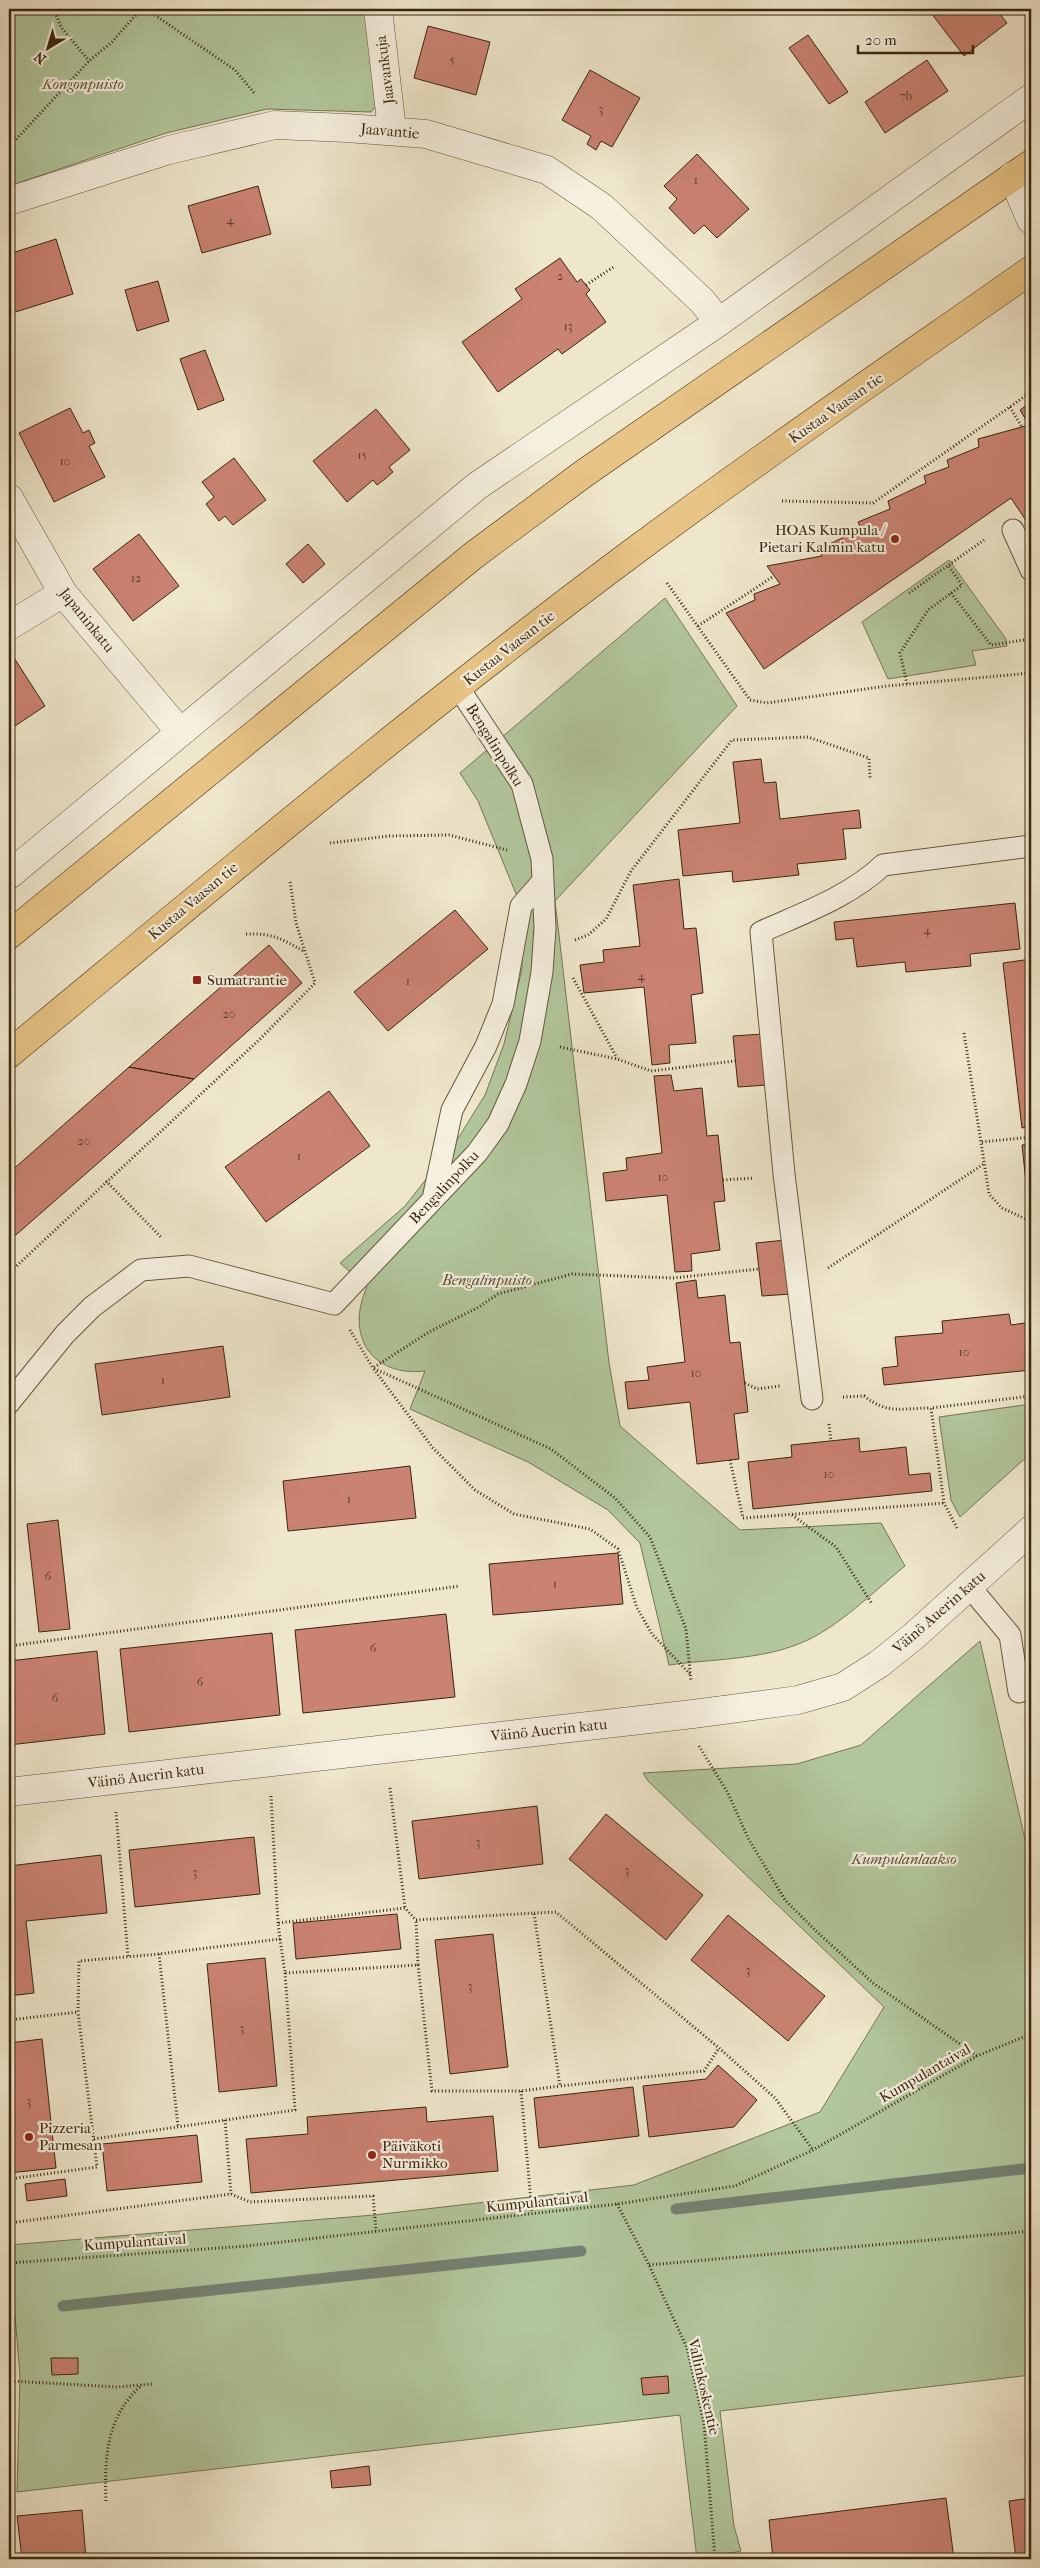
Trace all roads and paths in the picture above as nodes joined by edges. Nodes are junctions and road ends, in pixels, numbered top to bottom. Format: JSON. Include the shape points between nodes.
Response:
{"nodes":[{"id":1,"x":54,"y":9,"type":"edge"},
{"id":2,"x":141,"y":9,"type":"edge"},
{"id":3,"x":146,"y":9,"type":"edge"},
{"id":4,"x":378,"y":9,"type":"edge"},
{"id":5,"x":89,"y":61,"type":"junction"},
{"id":6,"x":1031,"y":98,"type":"edge"},
{"id":7,"x":275,"y":125,"type":"junction"},
{"id":8,"x":392,"y":130,"type":"junction"},
{"id":9,"x":9,"y":147,"type":"edge"},
{"id":10,"x":1025,"y":177,"type":"edge"},
{"id":11,"x":9,"y":201,"type":"edge"},
{"id":12,"x":1031,"y":220,"type":"edge"},
{"id":13,"x":623,"y":261,"type":"dead end"},
{"id":14,"x":1031,"y":270,"type":"edge"},
{"id":15,"x":586,"y":285,"type":"dead end"},
{"id":16,"x":719,"y":322,"type":"junction"},
{"id":17,"x":1031,"y":392,"type":"edge"},
{"id":18,"x":1010,"y":407,"type":"junction"},
{"id":19,"x":1022,"y":427,"type":"dead end"},
{"id":20,"x":9,"y":498,"type":"edge"},
{"id":21,"x":782,"y":501,"type":"dead end"},
{"id":22,"x":1013,"y":530,"type":"dead end"},
{"id":23,"x":986,"y":539,"type":"dead end"},
{"id":24,"x":948,"y":565,"type":"junction"},
{"id":25,"x":1031,"y":570,"type":"edge"},
{"id":26,"x":774,"y":576,"type":"dead end"},
{"id":27,"x":667,"y":582,"type":"dead end"},
{"id":28,"x":63,"y":593,"type":"junction"},
{"id":29,"x":909,"y":593,"type":"dead end"},
{"id":30,"x":951,"y":593,"type":"junction"},
{"id":31,"x":9,"y":626,"type":"edge"},
{"id":32,"x":698,"y":626,"type":"junction"},
{"id":33,"x":1031,"y":639,"type":"edge"},
{"id":34,"x":1031,"y":673,"type":"edge"},
{"id":35,"x":907,"y":684,"type":"junction"},
{"id":36,"x":458,"y":687,"type":"junction"},
{"id":37,"x":180,"y":732,"type":"junction"},
{"id":38,"x":870,"y":779,"type":"dead end"},
{"id":39,"x":330,"y":843,"type":"dead end"},
{"id":40,"x":1031,"y":846,"type":"edge"},
{"id":41,"x":542,"y":859,"type":"junction"},
{"id":42,"x":9,"y":876,"type":"edge"},
{"id":43,"x":290,"y":881,"type":"dead end"},
{"id":44,"x":544,"y":881,"type":"junction"},
{"id":45,"x":545,"y":928,"type":"junction"},
{"id":46,"x":246,"y":934,"type":"dead end"},
{"id":47,"x":9,"y":935,"type":"edge"},
{"id":48,"x":306,"y":952,"type":"junction"},
{"id":49,"x":964,"y":1033,"type":"dead end"},
{"id":50,"x":530,"y":1041,"type":"junction"},
{"id":51,"x":9,"y":1054,"type":"edge"},
{"id":52,"x":617,"y":1059,"type":"junction"},
{"id":53,"x":735,"y":1062,"type":"dead end"},
{"id":54,"x":1031,"y":1137,"type":"edge"},
{"id":55,"x":982,"y":1142,"type":"junction"},
{"id":56,"x":985,"y":1164,"type":"junction"},
{"id":57,"x":106,"y":1181,"type":"junction"},
{"id":58,"x":433,"y":1199,"type":"junction"},
{"id":59,"x":1030,"y":1221,"type":"edge"},
{"id":60,"x":189,"y":1266,"type":"junction"},
{"id":61,"x":759,"y":1269,"type":"dead end"},
{"id":62,"x":9,"y":1273,"type":"edge"},
{"id":63,"x":798,"y":1288,"type":"junction"},
{"id":64,"x":334,"y":1304,"type":"junction"},
{"id":65,"x":373,"y":1368,"type":"junction"},
{"id":66,"x":1031,"y":1396,"type":"edge"},
{"id":67,"x":812,"y":1399,"type":"joint"},
{"id":68,"x":9,"y":1403,"type":"edge"},
{"id":69,"x":931,"y":1408,"type":"junction"},
{"id":70,"x":730,"y":1460,"type":"dead end"},
{"id":71,"x":944,"y":1503,"type":"junction"},
{"id":72,"x":792,"y":1515,"type":"junction"},
{"id":73,"x":957,"y":1528,"type":"dead end"},
{"id":74,"x":1031,"y":1530,"type":"edge"},
{"id":75,"x":460,"y":1586,"type":"dead end"},
{"id":76,"x":969,"y":1586,"type":"junction"},
{"id":77,"x":872,"y":1604,"type":"dead end"},
{"id":78,"x":9,"y":1646,"type":"edge"},
{"id":79,"x":1019,"y":1692,"type":"dead end"},
{"id":80,"x":706,"y":1759,"type":"dead end"},
{"id":81,"x":390,"y":1788,"type":"dead end"},
{"id":82,"x":9,"y":1792,"type":"edge"},
{"id":83,"x":271,"y":1795,"type":"dead end"},
{"id":84,"x":116,"y":1812,"type":"dead end"},
{"id":85,"x":404,"y":1908,"type":"junction"},
{"id":86,"x":534,"y":1913,"type":"junction"},
{"id":87,"x":416,"y":1920,"type":"junction"},
{"id":88,"x":278,"y":1923,"type":"junction"},
{"id":89,"x":280,"y":1939,"type":"junction"},
{"id":90,"x":159,"y":1954,"type":"junction"},
{"id":91,"x":128,"y":1957,"type":"junction"},
{"id":92,"x":418,"y":1965,"type":"junction"},
{"id":93,"x":285,"y":1973,"type":"junction"},
{"id":94,"x":78,"y":2012,"type":"junction"},
{"id":95,"x":9,"y":2020,"type":"edge"},
{"id":96,"x":1031,"y":2034,"type":"edge"},
{"id":97,"x":719,"y":2048,"type":"junction"},
{"id":98,"x":977,"y":2056,"type":"junction"},
{"id":99,"x":560,"y":2086,"type":"junction"},
{"id":100,"x":521,"y":2091,"type":"junction"},
{"id":101,"x":225,"y":2120,"type":"junction"},
{"id":102,"x":178,"y":2126,"type":"junction"},
{"id":103,"x":94,"y":2139,"type":"junction"},
{"id":104,"x":813,"y":2150,"type":"junction"},
{"id":105,"x":9,"y":2179,"type":"edge"},
{"id":106,"x":231,"y":2194,"type":"junction"},
{"id":107,"x":617,"y":2204,"type":"junction"},
{"id":108,"x":532,"y":2213,"type":"junction"},
{"id":109,"x":9,"y":2223,"type":"edge"},
{"id":110,"x":376,"y":2231,"type":"junction"},
{"id":111,"x":1031,"y":2231,"type":"edge"},
{"id":112,"x":9,"y":2263,"type":"edge"},
{"id":113,"x":649,"y":2264,"type":"junction"},
{"id":114,"x":11,"y":2381,"type":"dead end"},
{"id":115,"x":152,"y":2384,"type":"dead end"},
{"id":116,"x":143,"y":2385,"type":"junction"},
{"id":117,"x":106,"y":2501,"type":"dead end"},
{"id":118,"x":715,"y":2559,"type":"edge"}],
"edges":[{"from":1,"to":5,"type":"path","via":[[61,27]]},
{"from":2,"to":5,"type":"path","via":[[112,42]]},
{"from":3,"to":7,"type":"path","via":[[235,70],[268,109]]},
{"from":4,"to":8,"type":"street","name":"Jaavankuja"},
{"from":5,"to":9,"type":"path"},
{"from":6,"to":16,"type":"street"},
{"from":7,"to":8,"type":"street","name":"Jaavantie"},
{"from":7,"to":11,"type":"street","name":"Jaavantie","via":[[169,150]]},
{"from":8,"to":16,"type":"street","name":"Jaavantie","via":[[426,134],[547,170],[602,207],[702,301]]},
{"from":10,"to":12,"type":"street"},
{"from":10,"to":47,"type":"main road","via":[[586,472],[490,543]]},
{"from":13,"to":15,"type":"path"},
{"from":14,"to":36,"type":"main road","name":"Kustaa Vaasan tie","via":[[640,547]]},
{"from":16,"to":37,"type":"street","via":[[477,486]]},
{"from":17,"to":18,"type":"path"},
{"from":18,"to":19,"type":"path"},
{"from":18,"to":21,"type":"path","via":[[873,503]]},
{"from":20,"to":28,"type":"street","name":"Japaninkatu"},
{"from":22,"to":25,"type":"lane"},
{"from":23,"to":24,"type":"path"},
{"from":24,"to":29,"type":"path"},
{"from":24,"to":30,"type":"path","via":[[962,585]]},
{"from":26,"to":32,"type":"path"},
{"from":27,"to":32,"type":"path"},
{"from":28,"to":31,"type":"street"},
{"from":28,"to":37,"type":"street","name":"Japaninkatu"},
{"from":30,"to":33,"type":"path","via":[[991,645]]},
{"from":30,"to":35,"type":"path","via":[[928,610],[900,653]]},
{"from":32,"to":35,"type":"path","via":[[750,700],[767,704]]},
{"from":34,"to":35,"type":"path"},
{"from":36,"to":41,"type":"lane","name":"Bengalinpolku","via":[[522,784]]},
{"from":36,"to":51,"type":"main road","name":"Kustaa Vaasan tie","via":[[291,820]]},
{"from":37,"to":42,"type":"street"},
{"from":38,"to":45,"type":"path","via":[[869,758],[808,737],[732,740],[631,871],[606,920],[588,935],[572,941]]},
{"from":39,"to":41,"type":"path","via":[[389,836],[449,835]]},
{"from":40,"to":63,"type":"lane","via":[[883,865],[868,879],[839,896],[761,932]]},
{"from":41,"to":44,"type":"lane","name":"Bengalinpolku"},
{"from":43,"to":48,"type":"path","via":[[296,923]]},
{"from":44,"to":45,"type":"lane","name":"Bengalinpolku"},
{"from":44,"to":58,"type":"lane","via":[[521,906],[503,1004],[486,1046],[452,1110]]},
{"from":45,"to":50,"type":"lane","name":"Bengalinpolku","via":[[542,972]]},
{"from":45,"to":52,"type":"path"},
{"from":46,"to":48,"type":"path","via":[[278,936]]},
{"from":48,"to":57,"type":"path","via":[[315,983],[260,1039]]},
{"from":49,"to":55,"type":"path"},
{"from":50,"to":52,"type":"path"},
{"from":50,"to":58,"type":"lane","name":"Bengalinpolku","via":[[498,1124],[477,1153]]},
{"from":52,"to":53,"type":"path","via":[[652,1072]]},
{"from":54,"to":55,"type":"path"},
{"from":55,"to":56,"type":"path"},
{"from":56,"to":59,"type":"path","via":[[989,1194],[1002,1208]]},
{"from":56,"to":63,"type":"path"},
{"from":57,"to":60,"type":"path"},
{"from":57,"to":62,"type":"path"},
{"from":58,"to":64,"type":"lane","name":"Bengalinpolku"},
{"from":60,"to":64,"type":"lane"},
{"from":60,"to":68,"type":"lane","via":[[141,1270],[92,1307]]},
{"from":61,"to":65,"type":"path","via":[[673,1278],[572,1274],[498,1294]]},
{"from":63,"to":67,"type":"lane"},
{"from":64,"to":65,"type":"path"},
{"from":65,"to":65,"type":"path","via":[[433,1448],[475,1490],[514,1514],[590,1530],[618,1549],[637,1608],[652,1634],[691,1674],[686,1629],[650,1537],[616,1498],[551,1449]]},
{"from":66,"to":69,"type":"path"},
{"from":67,"to":69,"type":"path","via":[[864,1396],[878,1407],[892,1410]]},
{"from":69,"to":71,"type":"path"},
{"from":70,"to":72,"type":"path","via":[[743,1518]]},
{"from":71,"to":72,"type":"path"},
{"from":71,"to":73,"type":"path"},
{"from":72,"to":77,"type":"path","via":[[836,1547]]},
{"from":74,"to":76,"type":"street","name":"Väinö Auerin katu"},
{"from":75,"to":78,"type":"path"},
{"from":76,"to":79,"type":"lane","via":[[1010,1634]]},
{"from":76,"to":82,"type":"street","name":"Väinö Auerin katu","via":[[879,1664],[843,1687],[798,1700]]},
{"from":80,"to":98,"type":"path","via":[[728,1793],[748,1838],[784,1900],[873,1983]]},
{"from":81,"to":85,"type":"path"},
{"from":83,"to":88,"type":"path"},
{"from":84,"to":91,"type":"path"},
{"from":85,"to":87,"type":"path"},
{"from":85,"to":88,"type":"path"},
{"from":86,"to":87,"type":"path"},
{"from":86,"to":97,"type":"path","via":[[556,1912]]},
{"from":86,"to":99,"type":"path"},
{"from":87,"to":92,"type":"path"},
{"from":88,"to":89,"type":"path"},
{"from":89,"to":90,"type":"path"},
{"from":89,"to":93,"type":"path"},
{"from":90,"to":91,"type":"path"},
{"from":90,"to":102,"type":"path"},
{"from":91,"to":94,"type":"path","via":[[79,1961]]},
{"from":92,"to":93,"type":"path"},
{"from":92,"to":100,"type":"path","via":[[432,2091]]},
{"from":93,"to":101,"type":"path","via":[[296,2110]]},
{"from":94,"to":95,"type":"path"},
{"from":94,"to":103,"type":"path"},
{"from":96,"to":98,"type":"path","name":"Kumpulantaival"},
{"from":97,"to":99,"type":"path","via":[[704,2071]]},
{"from":97,"to":104,"type":"path","via":[[776,2098]]},
{"from":98,"to":104,"type":"path","name":"Kumpulantaival"},
{"from":99,"to":100,"type":"path"},
{"from":100,"to":108,"type":"path"},
{"from":101,"to":102,"type":"path"},
{"from":101,"to":106,"type":"path"},
{"from":102,"to":103,"type":"path"},
{"from":103,"to":105,"type":"path","via":[[97,2167]]},
{"from":104,"to":107,"type":"path","name":"Kumpulantaival","via":[[735,2186]]},
{"from":106,"to":109,"type":"path"},
{"from":106,"to":110,"type":"path","via":[[250,2202],[373,2196]]},
{"from":107,"to":108,"type":"path","name":"Kumpulantaival"},
{"from":107,"to":113,"type":"path","name":"Vallinkoskentie"},
{"from":108,"to":110,"type":"path","name":"Kumpulantaival"},
{"from":110,"to":112,"type":"path","name":"Kumpulantaival","via":[[246,2246]]},
{"from":111,"to":113,"type":"path"},
{"from":113,"to":118,"type":"path","name":"Vallinkoskentie","via":[[688,2348],[704,2423]]},
{"from":114,"to":116,"type":"path","via":[[117,2387]]},
{"from":115,"to":116,"type":"path"},
{"from":116,"to":117,"type":"path","via":[[122,2406],[110,2435],[105,2460]]}]}
